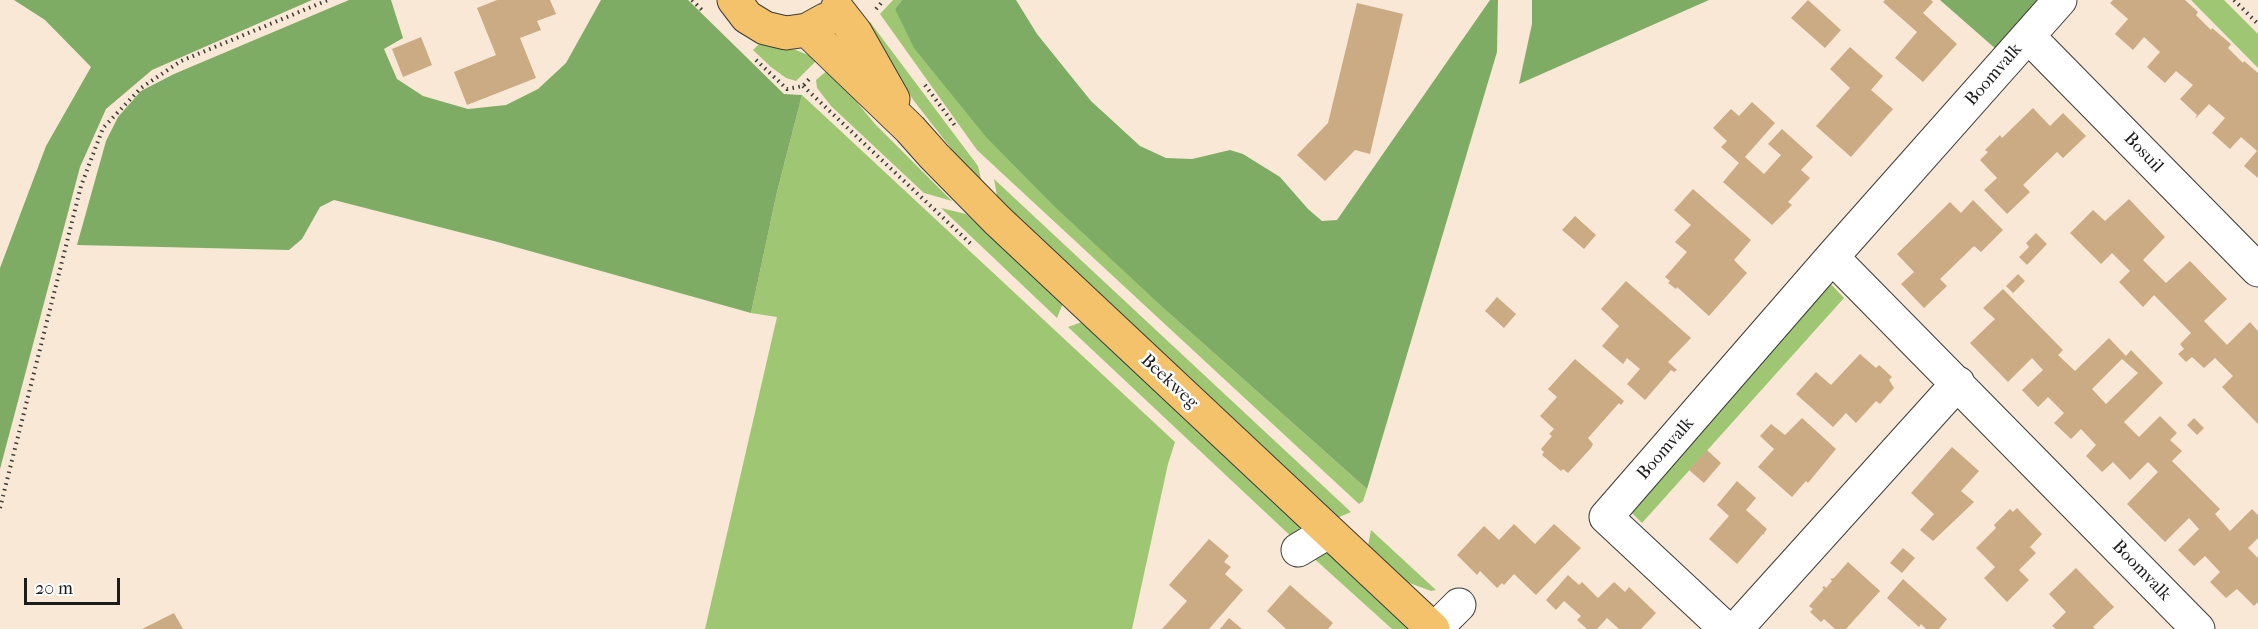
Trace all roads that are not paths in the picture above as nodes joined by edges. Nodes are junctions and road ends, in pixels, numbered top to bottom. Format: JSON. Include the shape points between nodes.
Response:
{"nodes":[{"id":1,"x":734,"y":0,"type":"edge"},
{"id":2,"x":2061,"y":0,"type":"edge"},
{"id":3,"x":839,"y":4,"type":"edge"},
{"id":4,"x":807,"y":30,"type":"junction"},
{"id":5,"x":2028,"y":36,"type":"junction"},
{"id":6,"x":910,"y":129,"type":"junction"},
{"id":7,"x":1832,"y":258,"type":"junction"},
{"id":8,"x":2258,"y":270,"type":"edge"},
{"id":9,"x":1958,"y":383,"type":"junction"},
{"id":10,"x":1328,"y":532,"type":"junction"},
{"id":11,"x":1298,"y":550,"type":"dead end"},
{"id":12,"x":1459,"y":605,"type":"dead end"},
{"id":13,"x":1434,"y":629,"type":"edge"},
{"id":14,"x":1726,"y":629,"type":"edge"},
{"id":15,"x":1736,"y":629,"type":"edge"},
{"id":16,"x":2198,"y":629,"type":"edge"}],
"edges":[{"from":1,"to":4,"type":"main road","via":[[747,17],[765,28],[786,33]]},
{"from":2,"to":5,"type":"street","name":"Boomvalk"},
{"from":3,"to":4,"type":"main road","via":[[824,21]]},
{"from":3,"to":6,"type":"main road","name":"Beekweg"},
{"from":4,"to":6,"type":"main road","name":"Beekweg"},
{"from":5,"to":7,"type":"street","name":"Boomvalk"},
{"from":5,"to":8,"type":"street","name":"Bosuil"},
{"from":6,"to":10,"type":"main road","name":"Beekweg","via":[[997,219]]},
{"from":7,"to":9,"type":"street","name":"Boomvalk"},
{"from":7,"to":14,"type":"street","name":"Boomvalk","via":[[1606,518]]},
{"from":9,"to":15,"type":"street"},
{"from":9,"to":16,"type":"street","name":"Boomvalk"},
{"from":10,"to":11,"type":"street"},
{"from":10,"to":13,"type":"main road","name":"Beekweg"},
{"from":12,"to":13,"type":"street"}]}
